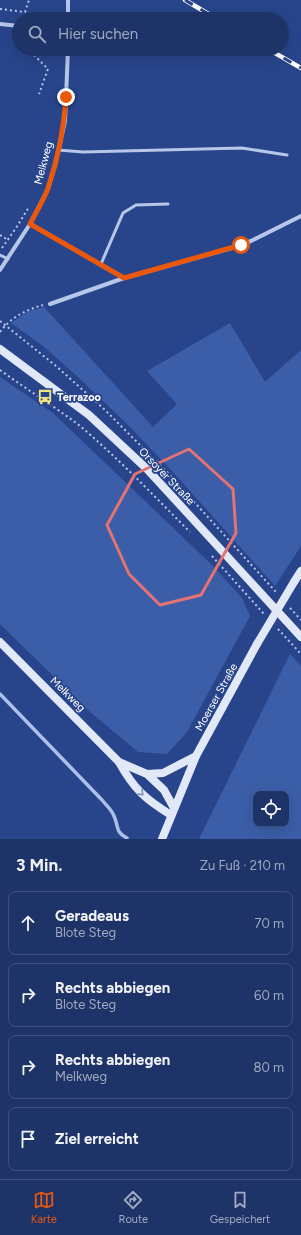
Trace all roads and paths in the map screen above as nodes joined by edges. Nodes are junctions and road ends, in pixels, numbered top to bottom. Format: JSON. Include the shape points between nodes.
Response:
{"nodes":[{"id":1,"x":29,"y":0,"type":"edge"},
{"id":2,"x":68,"y":0,"type":"edge"},
{"id":3,"x":0,"y":9,"type":"edge"},
{"id":4,"x":68,"y":12,"type":"edge"},
{"id":5,"x":0,"y":24,"type":"edge"},
{"id":6,"x":12,"y":25,"type":"edge"},
{"id":7,"x":35,"y":56,"type":"edge"},
{"id":8,"x":68,"y":56,"type":"edge"},
{"id":9,"x":39,"y":94,"type":"dead end"},
{"id":10,"x":58,"y":150,"type":"junction"},
{"id":11,"x":287,"y":155,"type":"dead end"},
{"id":12,"x":32,"y":201,"type":"dead end"},
{"id":13,"x":168,"y":204,"type":"dead end"},
{"id":14,"x":301,"y":216,"type":"edge"},
{"id":15,"x":30,"y":224,"type":"junction"},
{"id":16,"x":0,"y":236,"type":"edge"},
{"id":17,"x":8,"y":240,"type":"junction"},
{"id":18,"x":0,"y":251,"type":"edge"},
{"id":19,"x":0,"y":255,"type":"edge"},
{"id":20,"x":8,"y":259,"type":"junction"},
{"id":21,"x":101,"y":264,"type":"junction"},
{"id":22,"x":0,"y":270,"type":"edge"},
{"id":23,"x":124,"y":278,"type":"junction"},
{"id":24,"x":50,"y":304,"type":"joint"},
{"id":25,"x":0,"y":321,"type":"edge"},
{"id":26,"x":5,"y":325,"type":"junction"},
{"id":27,"x":0,"y":332,"type":"edge"},
{"id":28,"x":0,"y":349,"type":"edge"},
{"id":29,"x":0,"y":370,"type":"edge"},
{"id":30,"x":192,"y":534,"type":"dead end"},
{"id":31,"x":208,"y":552,"type":"dead end"},
{"id":32,"x":301,"y":571,"type":"edge"},
{"id":33,"x":265,"y":615,"type":"dead end"},
{"id":34,"x":274,"y":625,"type":"dead end"},
{"id":35,"x":301,"y":637,"type":"edge"},
{"id":36,"x":0,"y":642,"type":"edge"},
{"id":37,"x":301,"y":654,"type":"edge"},
{"id":38,"x":196,"y":756,"type":"junction"},
{"id":39,"x":119,"y":762,"type":"junction"},
{"id":40,"x":147,"y":774,"type":"junction"},
{"id":41,"x":172,"y":811,"type":"junction"},
{"id":42,"x":162,"y":839,"type":"edge"}],
"edges":[{"from":1,"to":3,"type":"path","via":[[25,12]]},
{"from":2,"to":4,"type":"street"},
{"from":5,"to":6,"type":"street"},
{"from":7,"to":9,"type":"path","via":[[48,69]]},
{"from":8,"to":10,"type":"street","name":"Melkweg","via":[[65,121]]},
{"from":10,"to":11,"type":"lane","via":[[83,152],[242,148]]},
{"from":10,"to":15,"type":"street","name":"Melkweg","via":[[48,189]]},
{"from":12,"to":17,"type":"path"},
{"from":13,"to":21,"type":"lane","via":[[136,206],[123,213]]},
{"from":14,"to":23,"type":"street","via":[[232,248]]},
{"from":15,"to":20,"type":"street","name":"Melkweg"},
{"from":15,"to":21,"type":"street"},
{"from":16,"to":17,"type":"path"},
{"from":17,"to":18,"type":"path"},
{"from":19,"to":20,"type":"lane"},
{"from":20,"to":22,"type":"street","name":"Melkweg"},
{"from":21,"to":23,"type":"street"},
{"from":23,"to":24,"type":"street"},
{"from":24,"to":26,"type":"path","via":[[28,310]]},
{"from":25,"to":26,"type":"path"},
{"from":26,"to":27,"type":"path"},
{"from":28,"to":35,"type":"main road","name":"Orsoyer Straße","via":[[89,415],[147,469]]},
{"from":29,"to":30,"type":"path","via":[[55,408],[99,443]]},
{"from":31,"to":33,"type":"path"},
{"from":32,"to":38,"type":"main road","name":"Moerser Straße","bridge":true,"via":[[257,644]]},
{"from":34,"to":37,"type":"path"},
{"from":36,"to":39,"type":"main road","name":"Melkweg"},
{"from":38,"to":40,"type":"main road","via":[[164,773]]},
{"from":38,"to":41,"type":"main road","name":"Moerser Straße"},
{"from":39,"to":40,"type":"main road","name":"Melkweg"},
{"from":39,"to":41,"type":"main road","name":"Melkweg","one_way":true,"via":[[129,780],[144,796],[156,806]]},
{"from":40,"to":41,"type":"main road","name":"Melkweg","via":[[164,790]]},
{"from":41,"to":42,"type":"main road","name":"Moerser Straße"}]}
